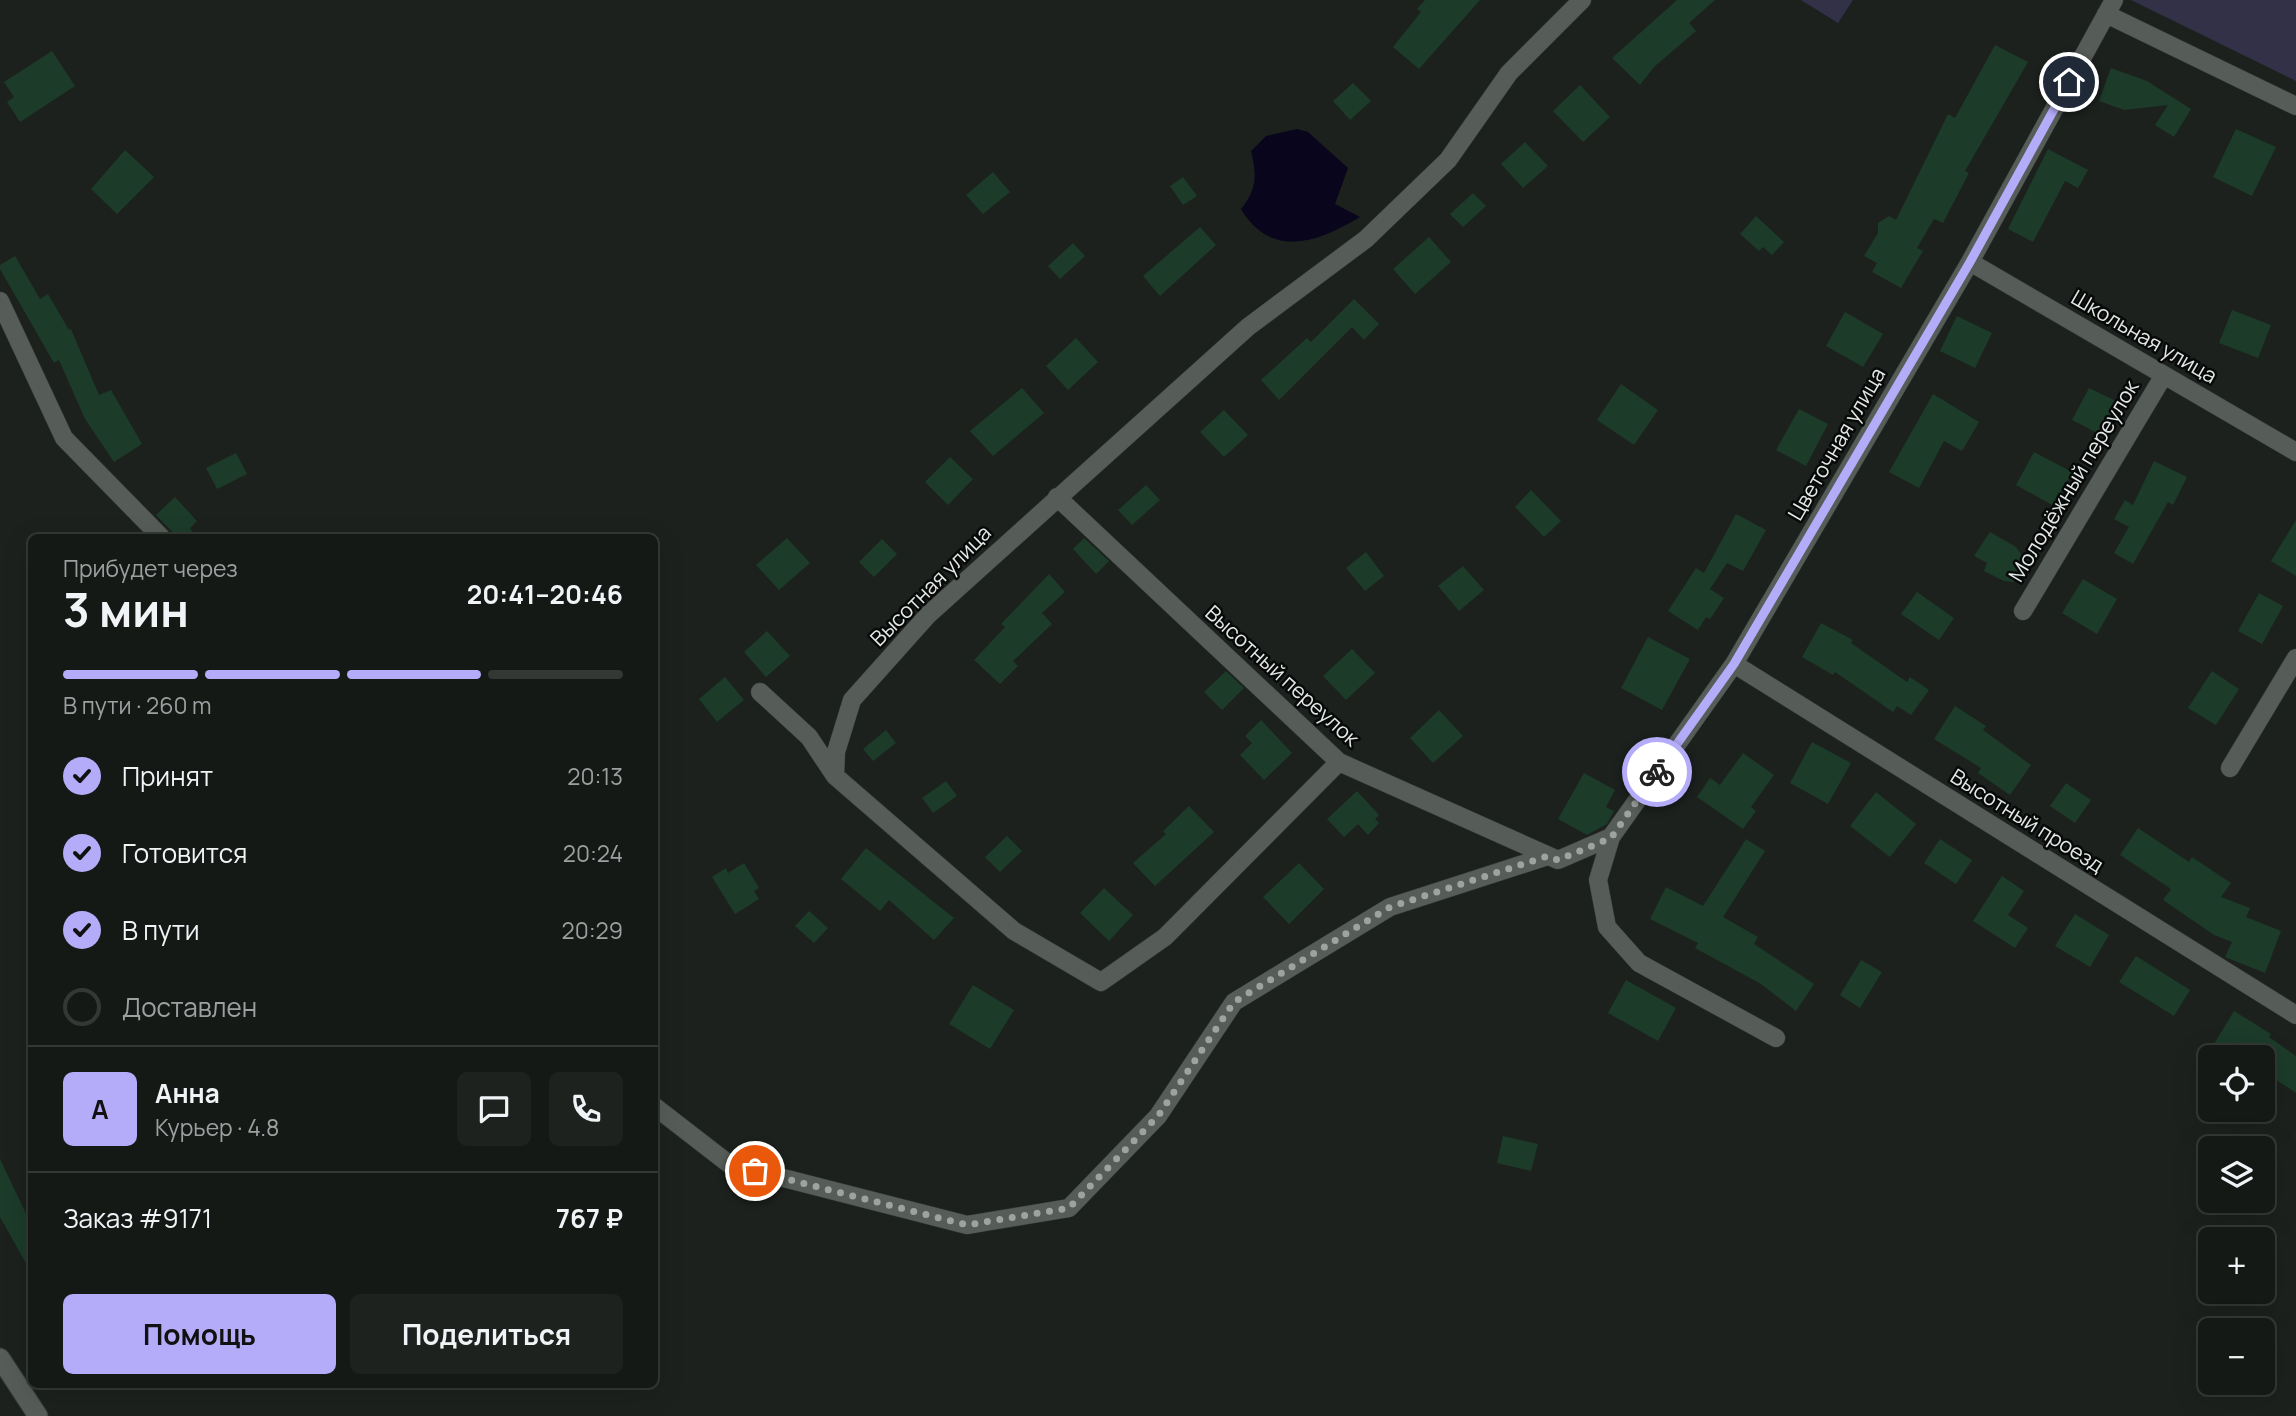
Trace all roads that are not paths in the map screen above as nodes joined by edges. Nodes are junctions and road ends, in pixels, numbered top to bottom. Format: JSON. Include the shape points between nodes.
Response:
{"nodes":[{"id":1,"x":1582,"y":0,"type":"edge"},
{"id":2,"x":2110,"y":7,"type":"edge"},
{"id":3,"x":2296,"y":106,"type":"edge"},
{"id":4,"x":1970,"y":262,"type":"junction"},
{"id":5,"x":0,"y":301,"type":"edge"},
{"id":6,"x":2164,"y":375,"type":"junction"},
{"id":7,"x":2296,"y":452,"type":"edge"},
{"id":8,"x":1057,"y":497,"type":"junction"},
{"id":9,"x":158,"y":534,"type":"edge"},
{"id":10,"x":2023,"y":611,"type":"dead end"},
{"id":11,"x":2296,"y":658,"type":"edge"},
{"id":12,"x":1734,"y":664,"type":"junction"},
{"id":13,"x":760,"y":692,"type":"dead end"},
{"id":14,"x":1339,"y":762,"type":"junction"},
{"id":15,"x":2230,"y":768,"type":"dead end"},
{"id":16,"x":835,"y":776,"type":"junction"},
{"id":17,"x":1611,"y":838,"type":"junction"},
{"id":18,"x":1548,"y":856,"type":"junction"},
{"id":19,"x":2296,"y":1015,"type":"edge"},
{"id":20,"x":1776,"y":1038,"type":"dead end"},
{"id":21,"x":658,"y":1109,"type":"edge"},
{"id":22,"x":0,"y":1358,"type":"edge"},
{"id":23,"x":36,"y":1415,"type":"edge"}],
"edges":[{"from":1,"to":8,"type":"street","name":"Высотная улица","via":[[1508,73],[1448,160],[1366,239],[1248,327]]},
{"from":2,"to":3,"type":"street"},
{"from":2,"to":4,"type":"street","name":"Цветочная улица"},
{"from":4,"to":6,"type":"street","name":"Школьная улица"},
{"from":4,"to":12,"type":"street","name":"Цветочная улица"},
{"from":5,"to":9,"type":"street","via":[[64,438]]},
{"from":6,"to":7,"type":"street","name":"Школьная улица"},
{"from":6,"to":10,"type":"street","name":"Молодёжный переулок"},
{"from":8,"to":14,"type":"street","name":"Высотный переулок"},
{"from":8,"to":16,"type":"street","name":"Высотная улица","via":[[928,615],[852,700],[836,752]]},
{"from":11,"to":15,"type":"street"},
{"from":12,"to":17,"type":"street","name":"Цветочная улица"},
{"from":12,"to":19,"type":"street","name":"Высотный проезд"},
{"from":13,"to":16,"type":"street","via":[[809,737]]},
{"from":14,"to":16,"type":"street","via":[[1165,937],[1101,982],[1014,931]]},
{"from":14,"to":18,"type":"street","name":"Высотный переулок"},
{"from":17,"to":18,"type":"street","via":[[1558,860]]},
{"from":17,"to":20,"type":"street","via":[[1598,880],[1607,928],[1639,963]]},
{"from":18,"to":21,"type":"street","via":[[1390,907],[1234,1002],[1158,1116],[1069,1208],[967,1225],[729,1164]]},
{"from":22,"to":23,"type":"street"}]}
